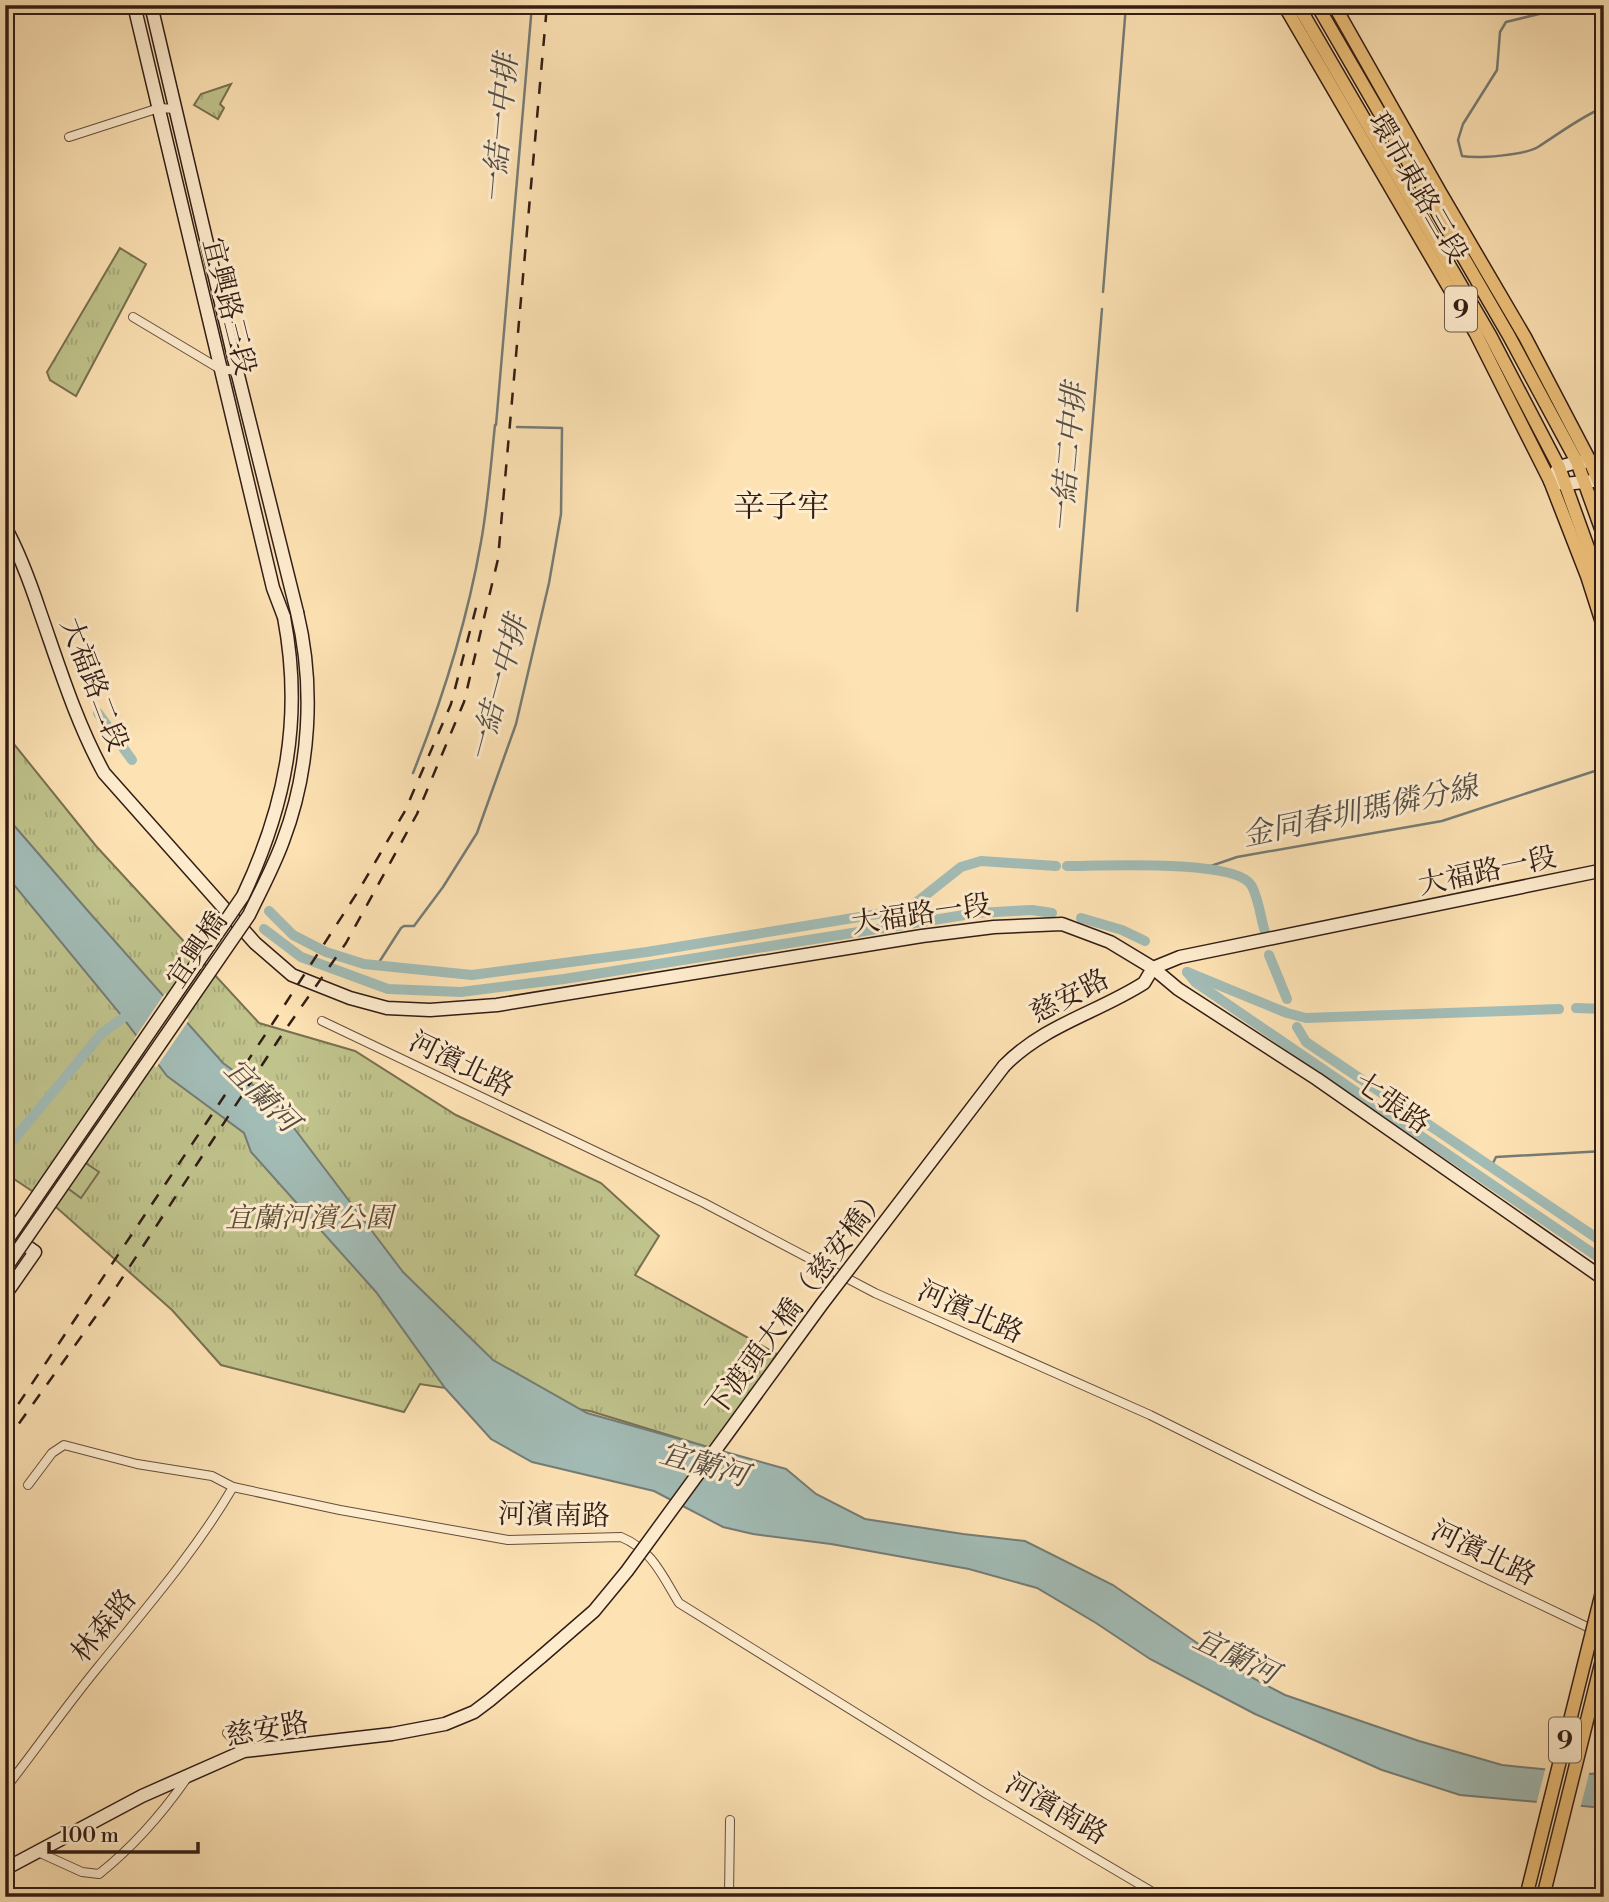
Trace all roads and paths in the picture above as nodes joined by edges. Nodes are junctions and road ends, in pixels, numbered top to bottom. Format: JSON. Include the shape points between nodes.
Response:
{"nodes":[{"id":1,"x":134,"y":5,"type":"edge"},
{"id":2,"x":151,"y":5,"type":"edge"},
{"id":3,"x":1284,"y":5,"type":"edge"},
{"id":4,"x":1298,"y":5,"type":"edge"},
{"id":5,"x":1317,"y":5,"type":"edge"},
{"id":6,"x":1334,"y":5,"type":"edge"},
{"id":7,"x":159,"y":108,"type":"junction"},
{"id":8,"x":176,"y":109,"type":"junction"},
{"id":9,"x":69,"y":137,"type":"dead end"},
{"id":10,"x":133,"y":317,"type":"dead end"},
{"id":11,"x":220,"y":369,"type":"junction"},
{"id":12,"x":237,"y":371,"type":"junction"},
{"id":13,"x":1604,"y":461,"type":"edge"},
{"id":14,"x":1583,"y":462,"type":"junction"},
{"id":15,"x":1559,"y":467,"type":"junction"},
{"id":16,"x":1601,"y":480,"type":"edge"},
{"id":17,"x":1550,"y":481,"type":"junction"},
{"id":18,"x":1583,"y":481,"type":"junction"},
{"id":19,"x":1565,"y":484,"type":"junction"},
{"id":20,"x":1604,"y":495,"type":"edge"},
{"id":21,"x":5,"y":527,"type":"edge"},
{"id":22,"x":1604,"y":537,"type":"edge"},
{"id":23,"x":1604,"y":592,"type":"edge"},
{"id":24,"x":297,"y":612,"type":"joint"},
{"id":25,"x":284,"y":617,"type":"joint"},
{"id":26,"x":1604,"y":629,"type":"edge"},
{"id":27,"x":1604,"y":870,"type":"edge"},
{"id":28,"x":248,"y":937,"type":"joint"},
{"id":29,"x":1153,"y":968,"type":"junction"},
{"id":30,"x":322,"y":1021,"type":"dead end"},
{"id":31,"x":1004,"y":1066,"type":"joint"},
{"id":32,"x":5,"y":1231,"type":"edge"},
{"id":33,"x":5,"y":1243,"type":"edge"},
{"id":34,"x":5,"y":1256,"type":"edge"},
{"id":35,"x":5,"y":1269,"type":"edge"},
{"id":36,"x":23,"y":1269,"type":"junction"},
{"id":37,"x":1604,"y":1279,"type":"edge"},
{"id":38,"x":5,"y":1295,"type":"edge"},
{"id":39,"x":28,"y":1485,"type":"dead end"},
{"id":40,"x":233,"y":1487,"type":"junction"},
{"id":41,"x":1604,"y":1584,"type":"edge"},
{"id":42,"x":1604,"y":1635,"type":"edge"},
{"id":43,"x":1604,"y":1652,"type":"edge"},
{"id":44,"x":541,"y":1657,"type":"joint"},
{"id":45,"x":227,"y":1733,"type":"dead end"},
{"id":46,"x":244,"y":1751,"type":"junction"},
{"id":47,"x":190,"y":1773,"type":"junction"},
{"id":48,"x":5,"y":1789,"type":"edge"},
{"id":49,"x":730,"y":1820,"type":"dead end"},
{"id":50,"x":38,"y":1852,"type":"junction"},
{"id":51,"x":5,"y":1869,"type":"edge"},
{"id":52,"x":729,"y":1897,"type":"edge"},
{"id":53,"x":1161,"y":1897,"type":"edge"},
{"id":54,"x":1526,"y":1897,"type":"edge"},
{"id":55,"x":1543,"y":1897,"type":"edge"}],
"edges":[{"from":1,"to":7,"type":"street","name":"宜興路三段"},
{"from":2,"to":8,"type":"street","name":"宜興路三段"},
{"from":3,"to":17,"type":"main road","name":"環市東路三段","number":"9","via":[[1476,334]]},
{"from":4,"to":15,"type":"main road","name":"環市東路三段","number":"9","via":[[1490,335]]},
{"from":5,"to":14,"type":"main road","name":"環市東路三段","number":"9"},
{"from":6,"to":14,"type":"main road","name":"環市東路三段","number":"9","via":[[1525,337]]},
{"from":7,"to":8,"type":"street"},
{"from":7,"to":9,"type":"street"},
{"from":7,"to":11,"type":"street","name":"宜興路三段"},
{"from":8,"to":12,"type":"street","name":"宜興路三段"},
{"from":10,"to":11,"type":"street"},
{"from":11,"to":12,"type":"street"},
{"from":11,"to":25,"type":"street","name":"宜興路三段"},
{"from":12,"to":24,"type":"street","name":"宜興路三段"},
{"from":13,"to":14,"type":"street"},
{"from":14,"to":15,"type":"street"},
{"from":14,"to":16,"type":"main road","name":"環市東路三段","number":"9"},
{"from":14,"to":18,"type":"main road","name":"環市東路三段","number":"9"},
{"from":15,"to":17,"type":"street"},
{"from":15,"to":19,"type":"main road","name":"環市東路三段","number":"9"},
{"from":16,"to":18,"type":"street"},
{"from":16,"to":20,"type":"main road","name":"環市東路三段","number":"9"},
{"from":17,"to":19,"type":"street"},
{"from":17,"to":26,"type":"main road","name":"環市東路三段","number":"9"},
{"from":18,"to":19,"type":"street"},
{"from":18,"to":22,"type":"main road","name":"環市東路三段","number":"9"},
{"from":19,"to":23,"type":"main road","name":"環市東路三段","number":"9"},
{"from":21,"to":28,"type":"street","name":"大福路二段","via":[[19,551],[67,688],[104,773]]},
{"from":24,"to":35,"type":"street","name":"宜興橋","bridge":true,"via":[[309,677],[307,734],[293,809],[276,861],[249,915]]},
{"from":25,"to":33,"type":"street","name":"宜興橋","bridge":true,"via":[[293,675],[289,756],[262,856],[243,896]]},
{"from":27,"to":29,"type":"street","name":"大福路一段","via":[[1180,957]]},
{"from":28,"to":29,"type":"street","name":"大福路一段","via":[[292,975],[315,986],[387,1008],[430,1010],[497,1004],[922,936],[1030,924],[1062,923],[1110,942]]},
{"from":29,"to":31,"type":"street","name":"慈安路","via":[[1144,983],[1038,1037]]},
{"from":29,"to":37,"type":"street","name":"七張路"},
{"from":30,"to":42,"type":"street","name":"河濱北路","via":[[704,1203],[875,1293],[1150,1415]]},
{"from":31,"to":44,"type":"street","name":"下渡頭大橋（慈安橋）","bridge":true,"via":[[627,1571],[594,1611]]},
{"from":32,"to":36,"type":"street","via":[[35,1252]]},
{"from":34,"to":36,"type":"street"},
{"from":36,"to":38,"type":"street"},
{"from":39,"to":40,"type":"street","name":"河濱南路","via":[[52,1453],[64,1446],[212,1476]]},
{"from":40,"to":48,"type":"street","name":"林森路","via":[[176,1572]]},
{"from":40,"to":53,"type":"street","name":"河濱南路","via":[[508,1540],[621,1537],[638,1544],[679,1603]]},
{"from":41,"to":54,"type":"main road","number":"9","bridge":true},
{"from":43,"to":55,"type":"main road","number":"9"},
{"from":44,"to":46,"type":"street","name":"慈安路","via":[[474,1712],[445,1724]]},
{"from":45,"to":46,"type":"street"},
{"from":46,"to":47,"type":"street","name":"慈安路"},
{"from":47,"to":50,"type":"street","name":"慈安路"},
{"from":47,"to":50,"type":"street","via":[[130,1848],[99,1874],[82,1872]]},
{"from":49,"to":52,"type":"street"},
{"from":50,"to":51,"type":"street","name":"慈安路"}]}
